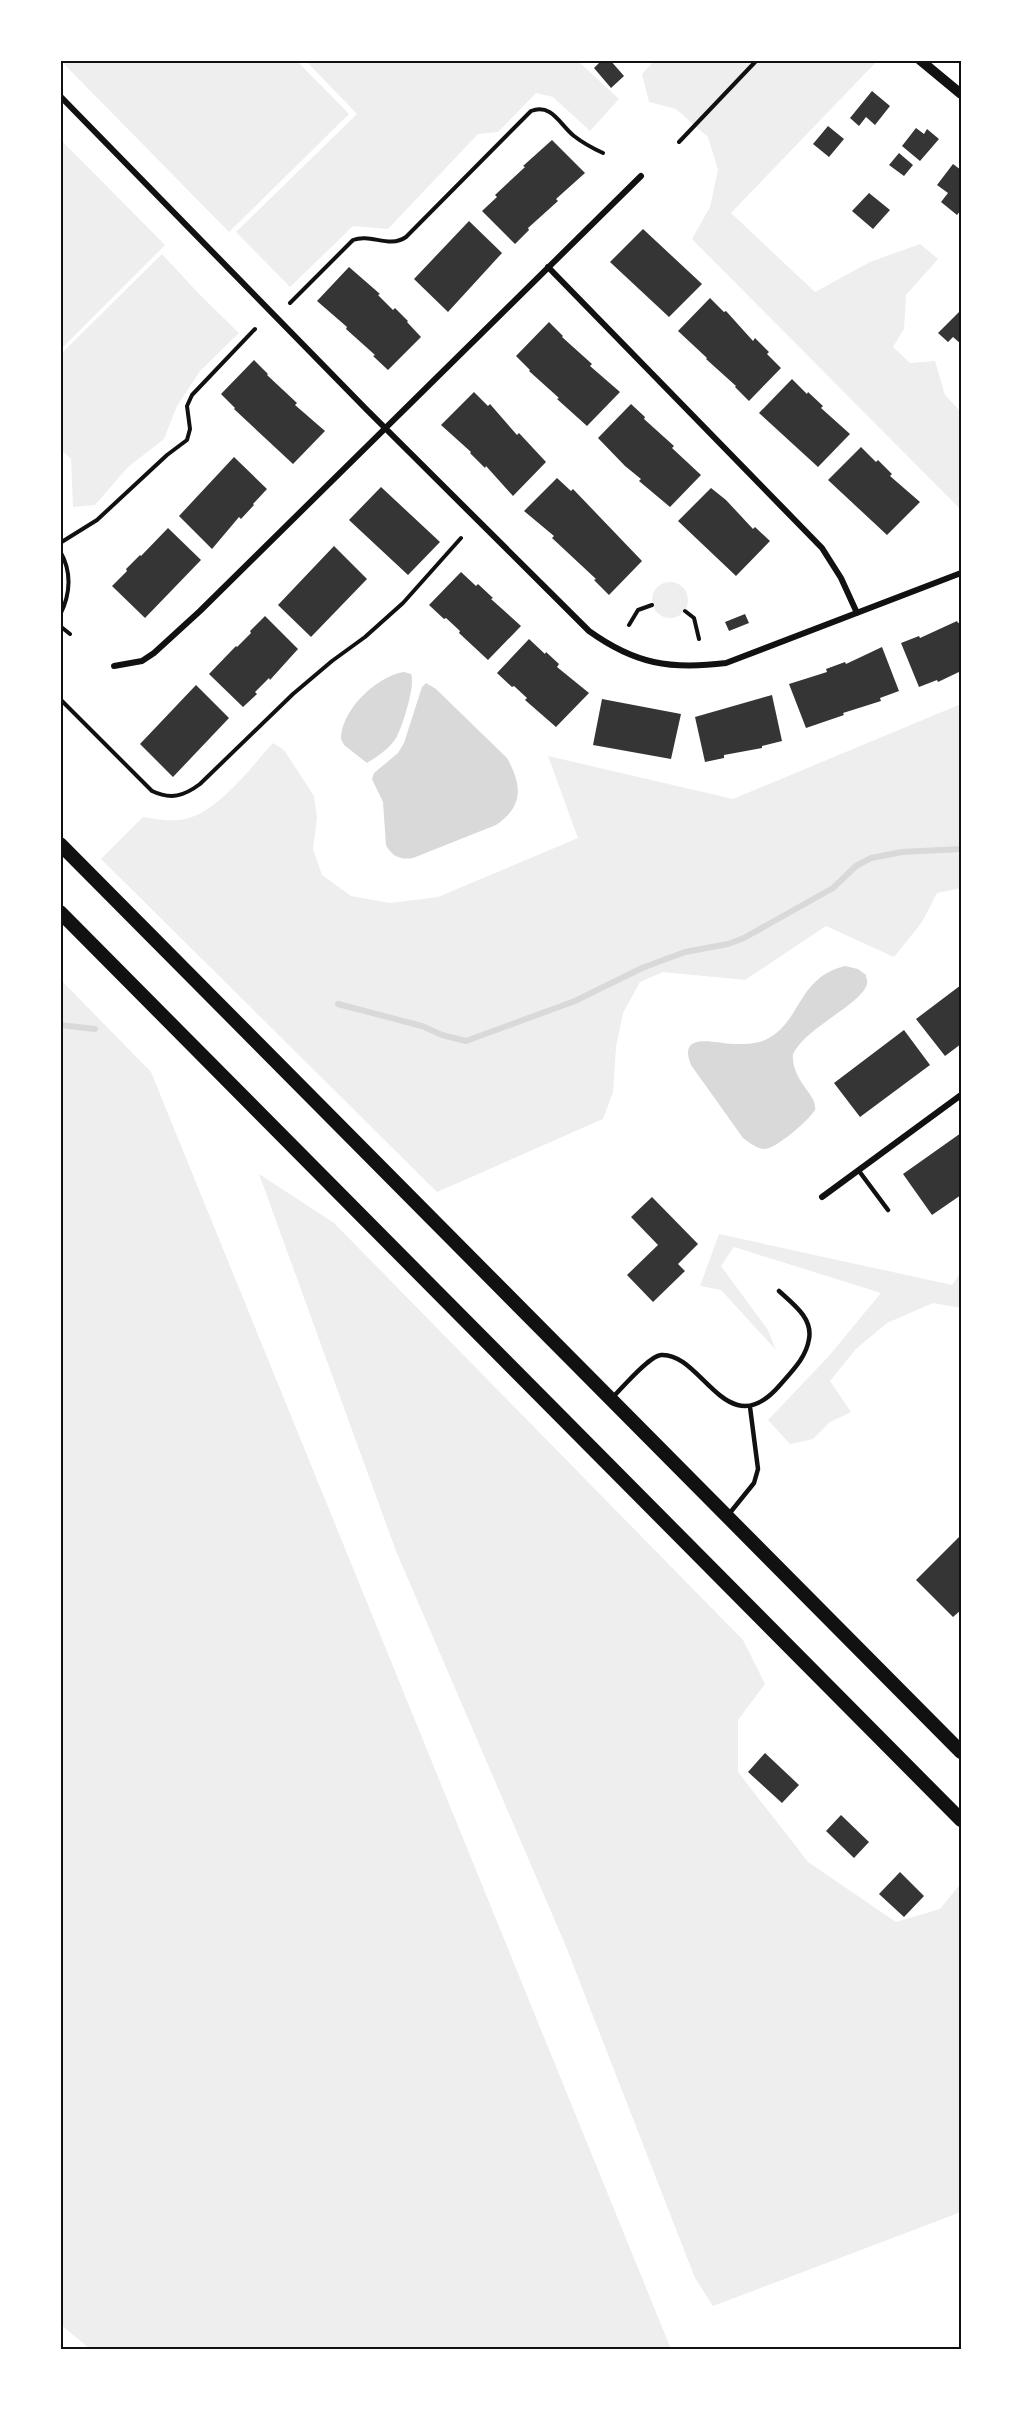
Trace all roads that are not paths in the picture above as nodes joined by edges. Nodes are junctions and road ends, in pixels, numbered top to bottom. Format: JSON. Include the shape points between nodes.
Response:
{"nodes":[{"id":1,"x":920,"y":60,"type":"edge"},
{"id":2,"x":961,"y":94,"type":"edge"},
{"id":3,"x":60,"y":96,"type":"edge"},
{"id":4,"x":641,"y":176,"type":"dead end"},
{"id":5,"x":548,"y":267,"type":"junction"},
{"id":6,"x":385,"y":427,"type":"junction"},
{"id":7,"x":961,"y":573,"type":"edge"},
{"id":8,"x":856,"y":613,"type":"junction"},
{"id":9,"x":114,"y":666,"type":"dead end"},
{"id":10,"x":60,"y":844,"type":"edge"},
{"id":11,"x":60,"y":912,"type":"edge"},
{"id":12,"x":961,"y":1095,"type":"edge"},
{"id":13,"x":859,"y":1171,"type":"junction"},
{"id":14,"x":822,"y":1197,"type":"dead end"},
{"id":15,"x":888,"y":1210,"type":"dead end"},
{"id":16,"x":779,"y":1291,"type":"dead end"},
{"id":17,"x":611,"y":1399,"type":"junction"},
{"id":18,"x":750,"y":1407,"type":"junction"},
{"id":19,"x":728,"y":1516,"type":"junction"},
{"id":20,"x":961,"y":1752,"type":"edge"},
{"id":21,"x":961,"y":1820,"type":"edge"}],
"edges":[{"from":1,"to":2,"type":"street"},
{"from":3,"to":6,"type":"street"},
{"from":4,"to":5,"type":"street"},
{"from":5,"to":6,"type":"street"},
{"from":5,"to":8,"type":"street","via":[[822,548]]},
{"from":6,"to":8,"type":"street","via":[[589,631],[628,654],[659,664],[692,668],[726,663]]},
{"from":6,"to":9,"type":"street","via":[[154,653],[142,661]]},
{"from":7,"to":8,"type":"street"},
{"from":10,"to":17,"type":"highway"},
{"from":11,"to":21,"type":"highway"},
{"from":12,"to":13,"type":"street"},
{"from":13,"to":14,"type":"street"},
{"from":13,"to":15,"type":"lane"},
{"from":16,"to":18,"type":"lane","via":[[807,1321],[809,1342],[799,1363],[769,1398]]},
{"from":17,"to":18,"type":"lane","via":[[648,1362],[664,1355],[681,1362],[726,1398]]},
{"from":17,"to":19,"type":"highway"},
{"from":18,"to":19,"type":"lane","via":[[758,1469],[753,1483]]},
{"from":19,"to":20,"type":"highway"}]}
